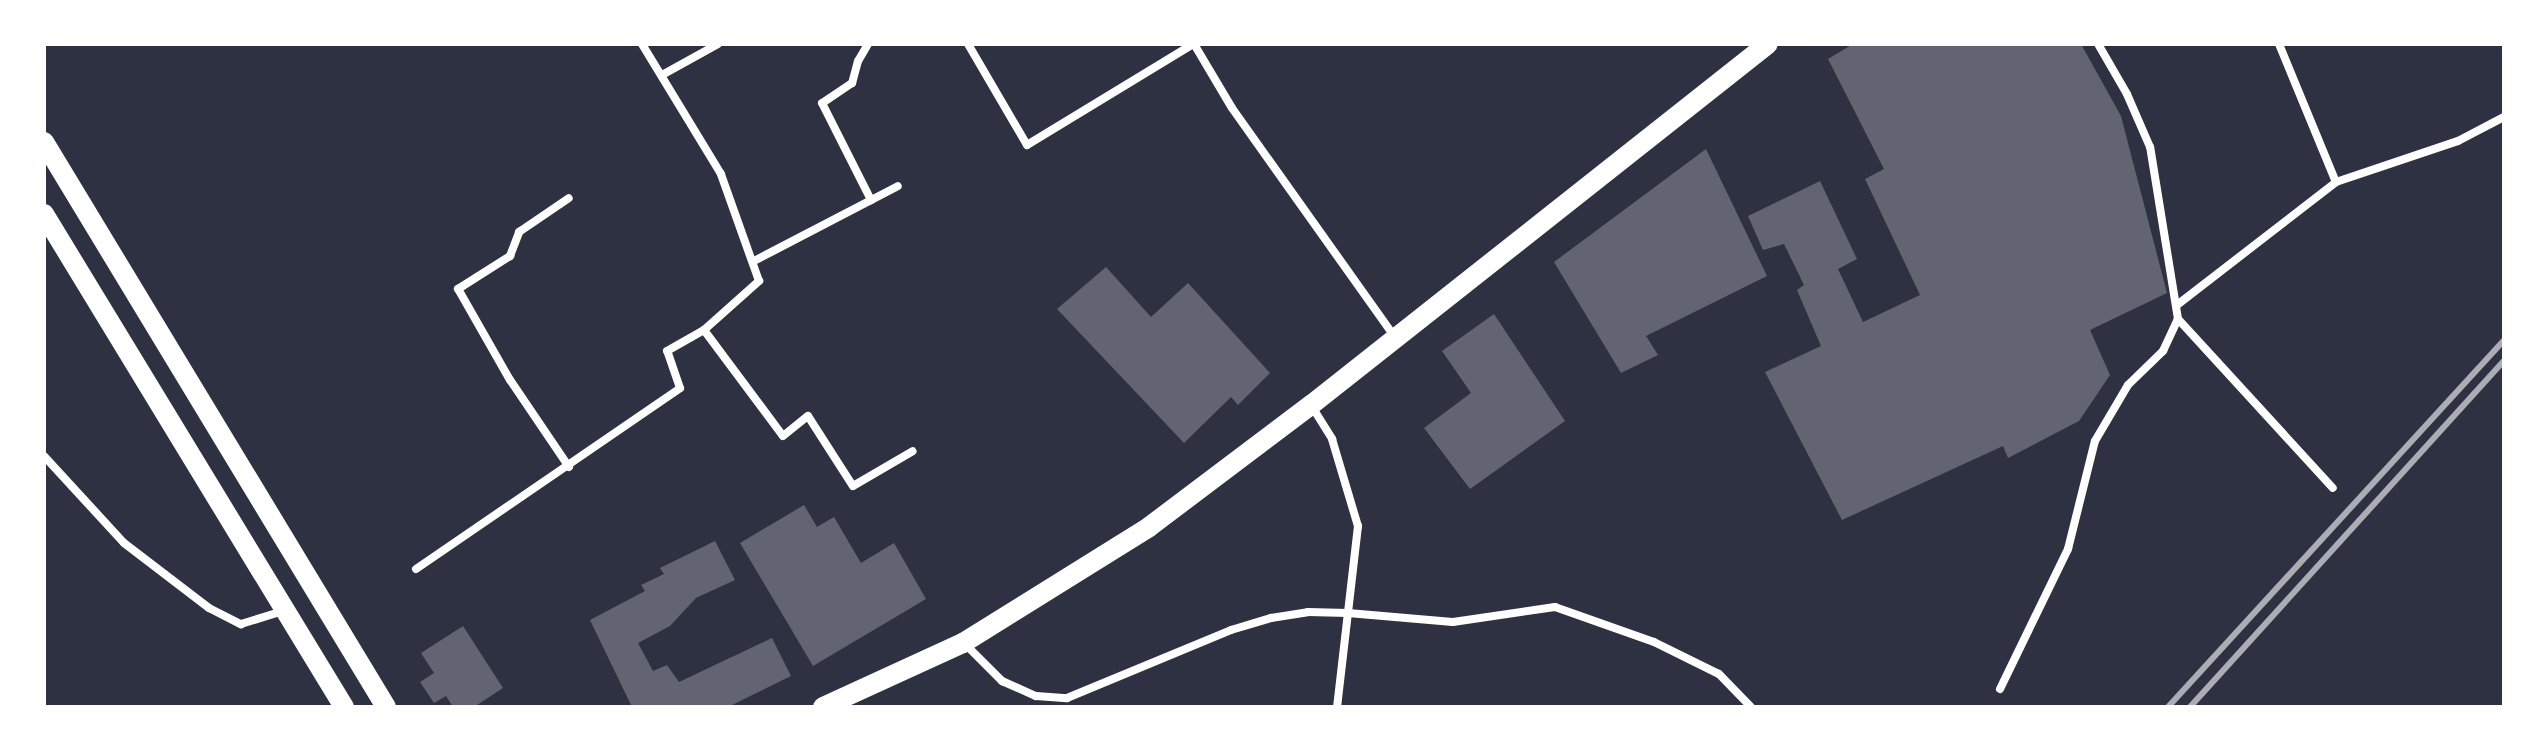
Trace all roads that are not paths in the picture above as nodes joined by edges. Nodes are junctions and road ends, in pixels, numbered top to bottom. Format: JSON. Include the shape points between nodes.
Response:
{"nodes":[{"id":1,"x":642,"y":44,"type":"edge"},
{"id":2,"x":718,"y":44,"type":"edge"},
{"id":3,"x":868,"y":44,"type":"edge"},
{"id":4,"x":968,"y":44,"type":"edge"},
{"id":5,"x":1193,"y":44,"type":"edge"},
{"id":6,"x":1768,"y":44,"type":"edge"},
{"id":7,"x":2098,"y":44,"type":"edge"},
{"id":8,"x":2279,"y":44,"type":"edge"},
{"id":9,"x":662,"y":75,"type":"junction"},
{"id":10,"x":2504,"y":117,"type":"edge"},
{"id":11,"x":44,"y":142,"type":"edge"},
{"id":12,"x":2336,"y":182,"type":"junction"},
{"id":13,"x":898,"y":186,"type":"dead end"},
{"id":14,"x":569,"y":198,"type":"dead end"},
{"id":15,"x":871,"y":200,"type":"junction"},
{"id":16,"x":44,"y":214,"type":"edge"},
{"id":17,"x":754,"y":261,"type":"junction"},
{"id":18,"x":2177,"y":305,"type":"junction"},
{"id":19,"x":2178,"y":319,"type":"junction"},
{"id":20,"x":704,"y":330,"type":"junction"},
{"id":21,"x":1396,"y":338,"type":"junction"},
{"id":22,"x":1311,"y":405,"type":"junction"},
{"id":23,"x":913,"y":451,"type":"dead end"},
{"id":24,"x":44,"y":456,"type":"edge"},
{"id":25,"x":569,"y":467,"type":"junction"},
{"id":26,"x":2333,"y":488,"type":"dead end"},
{"id":27,"x":416,"y":569,"type":"dead end"},
{"id":28,"x":284,"y":611,"type":"junction"},
{"id":29,"x":1348,"y":613,"type":"junction"},
{"id":30,"x":963,"y":643,"type":"junction"},
{"id":31,"x":2000,"y":689,"type":"dead end"},
{"id":32,"x":1070,"y":703,"type":"edge"},
{"id":33,"x":1747,"y":706,"type":"edge"},
{"id":34,"x":344,"y":707,"type":"edge"},
{"id":35,"x":386,"y":707,"type":"edge"},
{"id":36,"x":823,"y":707,"type":"edge"},
{"id":37,"x":1337,"y":707,"type":"edge"}],
"edges":[{"from":1,"to":9,"type":"street"},
{"from":2,"to":9,"type":"street"},
{"from":3,"to":15,"type":"street","via":[[852,83],[822,103]]},
{"from":4,"to":5,"type":"street","via":[[1027,145]]},
{"from":5,"to":21,"type":"street","via":[[1232,108]]},
{"from":6,"to":21,"type":"main road"},
{"from":7,"to":18,"type":"street","via":[[2150,147]]},
{"from":8,"to":12,"type":"street"},
{"from":9,"to":17,"type":"street","via":[[721,174]]},
{"from":10,"to":12,"type":"street","via":[[2458,141]]},
{"from":11,"to":35,"type":"main road"},
{"from":12,"to":18,"type":"street"},
{"from":13,"to":15,"type":"street"},
{"from":14,"to":25,"type":"street","via":[[519,232],[510,256],[458,289],[510,380]]},
{"from":15,"to":17,"type":"street"},
{"from":16,"to":28,"type":"main road"},
{"from":17,"to":20,"type":"street","via":[[759,281]]},
{"from":18,"to":19,"type":"street"},
{"from":19,"to":26,"type":"street"},
{"from":19,"to":31,"type":"street","via":[[2163,351],[2128,385],[2095,441],[2068,549]]},
{"from":20,"to":23,"type":"street","via":[[783,436],[808,416],[853,486]]},
{"from":20,"to":25,"type":"street","via":[[667,351],[680,388]]},
{"from":21,"to":22,"type":"main road"},
{"from":22,"to":29,"type":"street","via":[[1332,439],[1358,526]]},
{"from":22,"to":30,"type":"main road","via":[[1149,527]]},
{"from":24,"to":28,"type":"street","via":[[124,543],[209,608],[241,624]]},
{"from":25,"to":27,"type":"street"},
{"from":28,"to":34,"type":"main road"},
{"from":29,"to":32,"type":"street","via":[[1308,612],[1231,630]]},
{"from":29,"to":33,"type":"street","via":[[1453,622],[1555,607],[1654,642],[1719,674]]},
{"from":29,"to":37,"type":"street"},
{"from":30,"to":32,"type":"street","via":[[1002,681]]},
{"from":30,"to":36,"type":"main road"}]}
